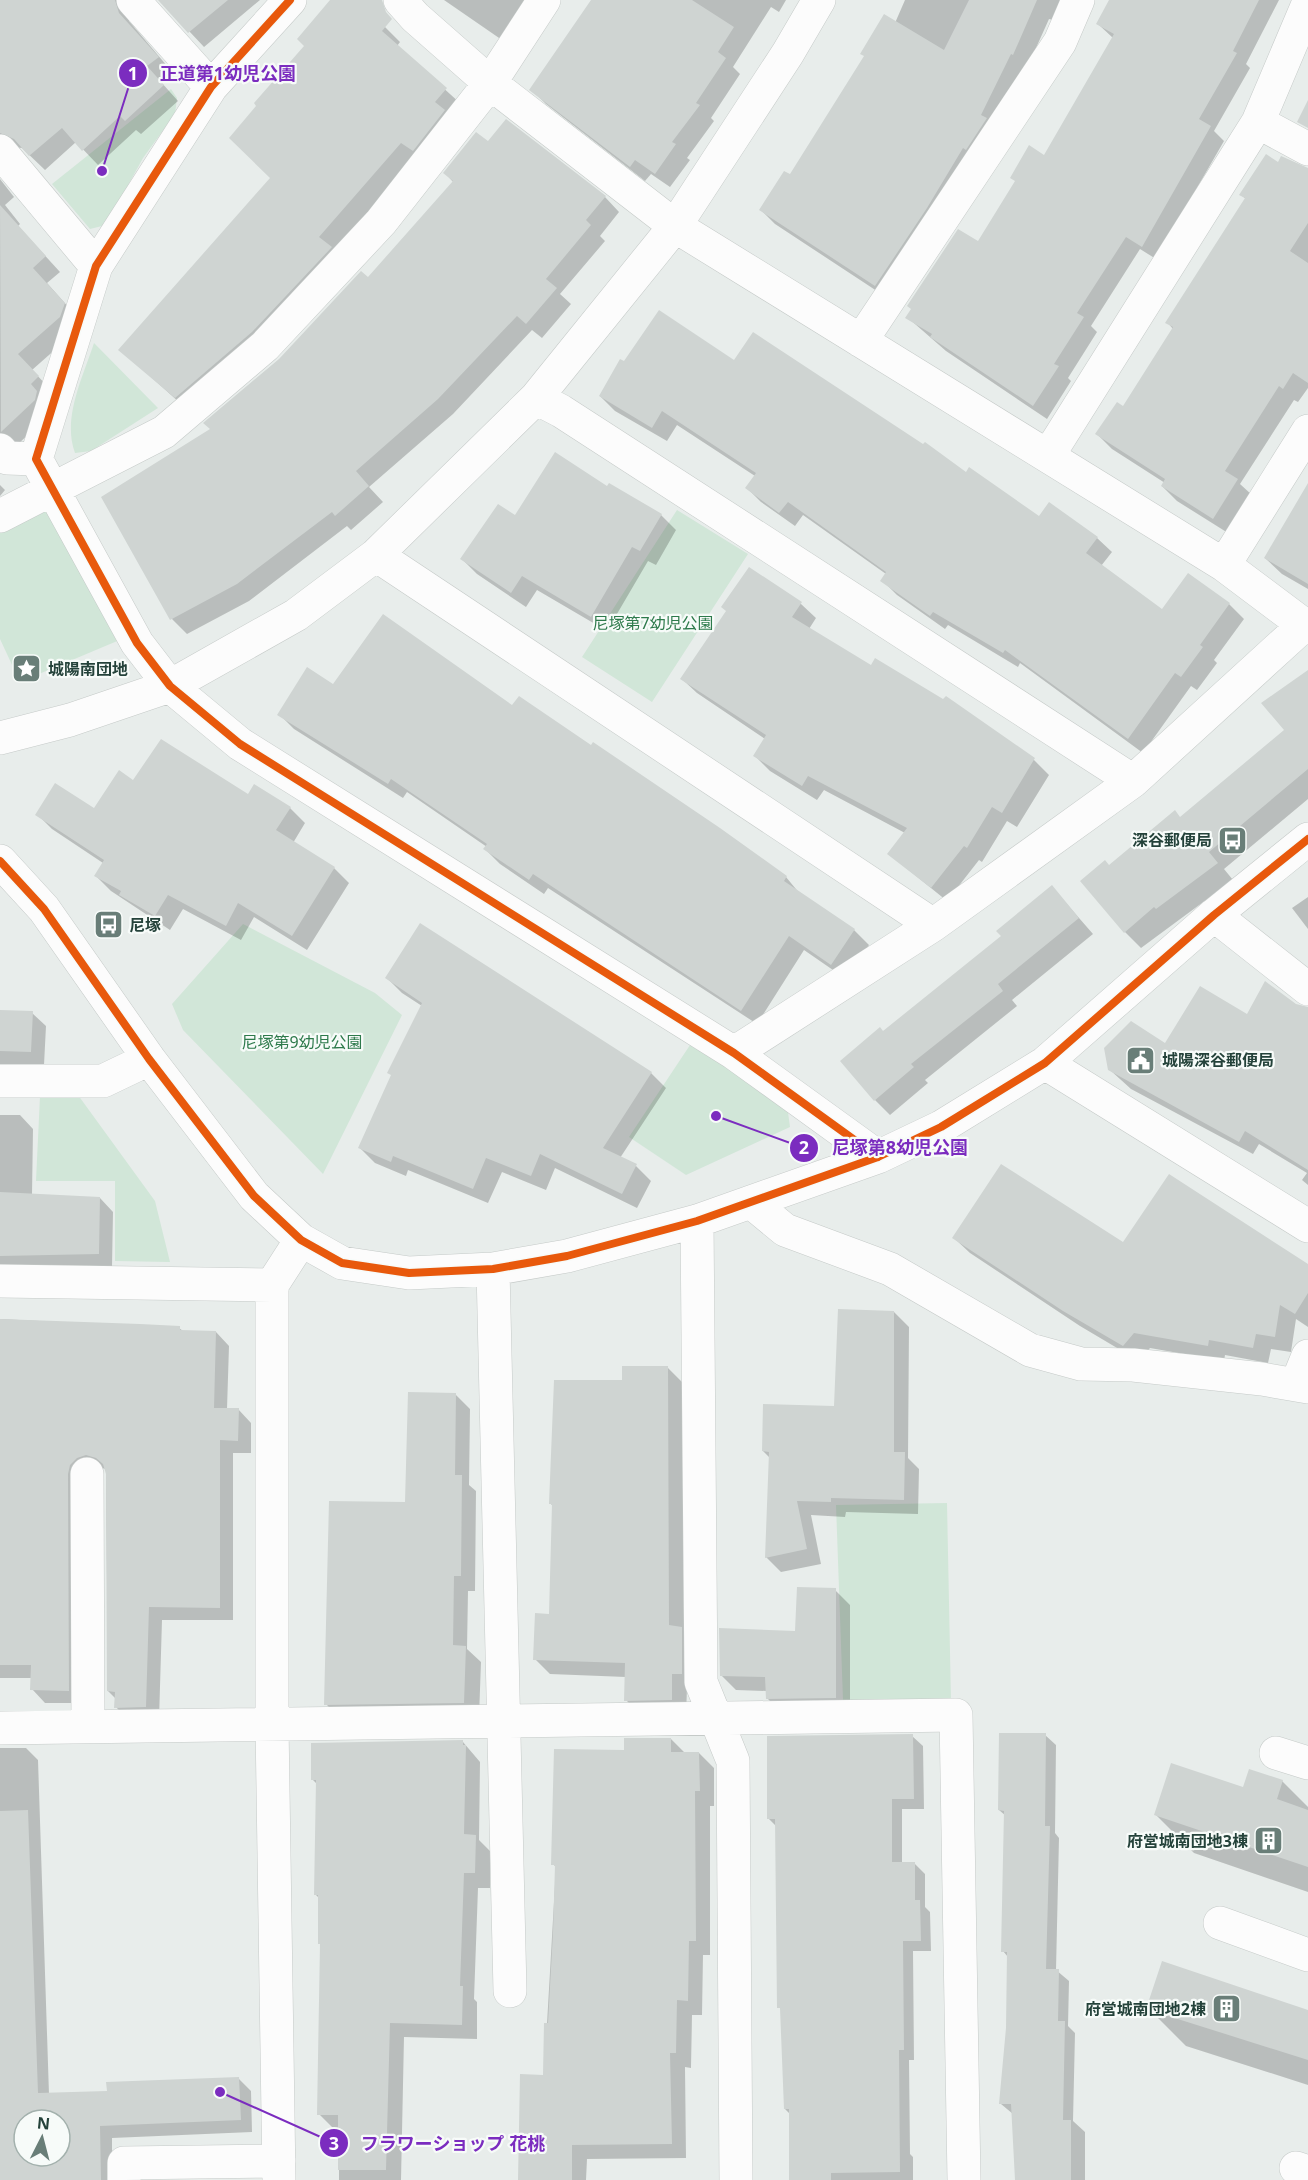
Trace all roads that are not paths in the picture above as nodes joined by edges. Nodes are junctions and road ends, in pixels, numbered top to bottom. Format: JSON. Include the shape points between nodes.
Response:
{"nodes":[{"id":1,"x":133,"y":0,"type":"edge"},
{"id":2,"x":290,"y":0,"type":"edge"},
{"id":3,"x":400,"y":0,"type":"edge"},
{"id":4,"x":544,"y":0,"type":"edge"},
{"id":5,"x":819,"y":0,"type":"edge"},
{"id":6,"x":1078,"y":0,"type":"edge"},
{"id":7,"x":1308,"y":4,"type":"edge"},
{"id":8,"x":490,"y":83,"type":"junction"},
{"id":9,"x":211,"y":87,"type":"junction"},
{"id":10,"x":1258,"y":122,"type":"junction"},
{"id":11,"x":1308,"y":149,"type":"edge"},
{"id":12,"x":0,"y":151,"type":"edge"},
{"id":13,"x":675,"y":226,"type":"junction"},
{"id":14,"x":96,"y":266,"type":"junction"},
{"id":15,"x":861,"y":341,"type":"junction"},
{"id":16,"x":536,"y":398,"type":"junction"},
{"id":17,"x":1308,"y":430,"type":"edge"},
{"id":18,"x":0,"y":450,"type":"edge"},
{"id":19,"x":1048,"y":456,"type":"junction"},
{"id":20,"x":36,"y":459,"type":"junction"},
{"id":21,"x":52,"y":489,"type":"junction"},
{"id":22,"x":0,"y":516,"type":"edge"},
{"id":23,"x":376,"y":555,"type":"junction"},
{"id":24,"x":1224,"y":565,"type":"junction"},
{"id":25,"x":1306,"y":626,"type":"edge"},
{"id":26,"x":170,"y":686,"type":"junction"},
{"id":27,"x":0,"y":738,"type":"edge"},
{"id":28,"x":1133,"y":781,"type":"junction"},
{"id":29,"x":1308,"y":839,"type":"edge"},
{"id":30,"x":0,"y":861,"type":"edge"},
{"id":31,"x":1214,"y":915,"type":"junction"},
{"id":32,"x":933,"y":925,"type":"junction"},
{"id":33,"x":1308,"y":989,"type":"edge"},
{"id":34,"x":734,"y":1053,"type":"junction"},
{"id":35,"x":149,"y":1059,"type":"junction"},
{"id":36,"x":1045,"y":1063,"type":"junction"},
{"id":37,"x":0,"y":1082,"type":"edge"},
{"id":38,"x":878,"y":1157,"type":"junction"},
{"id":39,"x":751,"y":1202,"type":"junction"},
{"id":40,"x":697,"y":1221,"type":"junction"},
{"id":41,"x":1308,"y":1226,"type":"edge"},
{"id":42,"x":301,"y":1240,"type":"junction"},
{"id":43,"x":494,"y":1269,"type":"junction"},
{"id":44,"x":0,"y":1281,"type":"edge"},
{"id":45,"x":272,"y":1285,"type":"junction"},
{"id":46,"x":1304,"y":1375,"type":"edge"},
{"id":47,"x":87,"y":1474,"type":"dead end"},
{"id":48,"x":717,"y":1718,"type":"junction"},
{"id":49,"x":504,"y":1721,"type":"junction"},
{"id":50,"x":272,"y":1724,"type":"junction"},
{"id":51,"x":88,"y":1726,"type":"junction"},
{"id":52,"x":0,"y":1728,"type":"edge"},
{"id":53,"x":1276,"y":1752,"type":"dead end"},
{"id":54,"x":1308,"y":1763,"type":"edge"},
{"id":55,"x":1220,"y":1923,"type":"dead end"},
{"id":56,"x":1308,"y":1955,"type":"edge"},
{"id":57,"x":510,"y":1991,"type":"dead end"},
{"id":58,"x":279,"y":2171,"type":"edge"},
{"id":59,"x":124,"y":2180,"type":"edge"},
{"id":60,"x":736,"y":2180,"type":"edge"},
{"id":61,"x":964,"y":2180,"type":"edge"}],
"edges":[{"from":1,"to":9,"type":"street"},
{"from":2,"to":9,"type":"street"},
{"from":3,"to":8,"type":"street"},
{"from":4,"to":8,"type":"street"},
{"from":5,"to":13,"type":"street"},
{"from":6,"to":15,"type":"street","via":[[1060,42]]},
{"from":7,"to":10,"type":"street"},
{"from":8,"to":13,"type":"street"},
{"from":8,"to":21,"type":"street","via":[[381,222],[265,346],[164,432]]},
{"from":9,"to":14,"type":"street"},
{"from":10,"to":11,"type":"street"},
{"from":10,"to":19,"type":"street"},
{"from":12,"to":14,"type":"street"},
{"from":13,"to":15,"type":"street"},
{"from":13,"to":16,"type":"street"},
{"from":14,"to":20,"type":"street"},
{"from":15,"to":19,"type":"street"},
{"from":16,"to":23,"type":"street"},
{"from":16,"to":28,"type":"street"},
{"from":17,"to":24,"type":"street"},
{"from":18,"to":20,"type":"street","via":[[7,458]]},
{"from":19,"to":24,"type":"street"},
{"from":20,"to":21,"type":"street"},
{"from":21,"to":22,"type":"street"},
{"from":21,"to":26,"type":"street","via":[[136,643]]},
{"from":23,"to":26,"type":"street","via":[[296,615]]},
{"from":23,"to":32,"type":"street"},
{"from":24,"to":25,"type":"street"},
{"from":25,"to":28,"type":"street"},
{"from":26,"to":27,"type":"street"},
{"from":26,"to":34,"type":"street","via":[[240,744]]},
{"from":28,"to":32,"type":"street"},
{"from":29,"to":31,"type":"street"},
{"from":30,"to":35,"type":"street","via":[[44,909]]},
{"from":31,"to":33,"type":"street"},
{"from":31,"to":36,"type":"street"},
{"from":32,"to":34,"type":"street"},
{"from":34,"to":38,"type":"street"},
{"from":35,"to":37,"type":"street","via":[[103,1081]]},
{"from":35,"to":42,"type":"street","via":[[254,1196]]},
{"from":36,"to":38,"type":"street","via":[[940,1127]]},
{"from":36,"to":41,"type":"street"},
{"from":38,"to":39,"type":"street"},
{"from":39,"to":40,"type":"street"},
{"from":39,"to":46,"type":"street","via":[[785,1230],[890,1269],[1030,1350],[1081,1364]]},
{"from":40,"to":43,"type":"street","via":[[567,1256]]},
{"from":40,"to":48,"type":"street","via":[[701,1682]]},
{"from":42,"to":43,"type":"street","via":[[342,1263],[409,1273]]},
{"from":42,"to":45,"type":"street"},
{"from":43,"to":49,"type":"street"},
{"from":44,"to":45,"type":"street"},
{"from":45,"to":50,"type":"street"},
{"from":47,"to":51,"type":"street"},
{"from":48,"to":49,"type":"street"},
{"from":48,"to":60,"type":"street","via":[[733,1761]]},
{"from":48,"to":61,"type":"street","via":[[956,1715]]},
{"from":49,"to":50,"type":"street"},
{"from":49,"to":57,"type":"street"},
{"from":50,"to":51,"type":"street"},
{"from":50,"to":58,"type":"street"},
{"from":51,"to":52,"type":"street"},
{"from":53,"to":54,"type":"street"},
{"from":55,"to":56,"type":"street"},
{"from":58,"to":59,"type":"street","via":[[124,2163]]}]}
